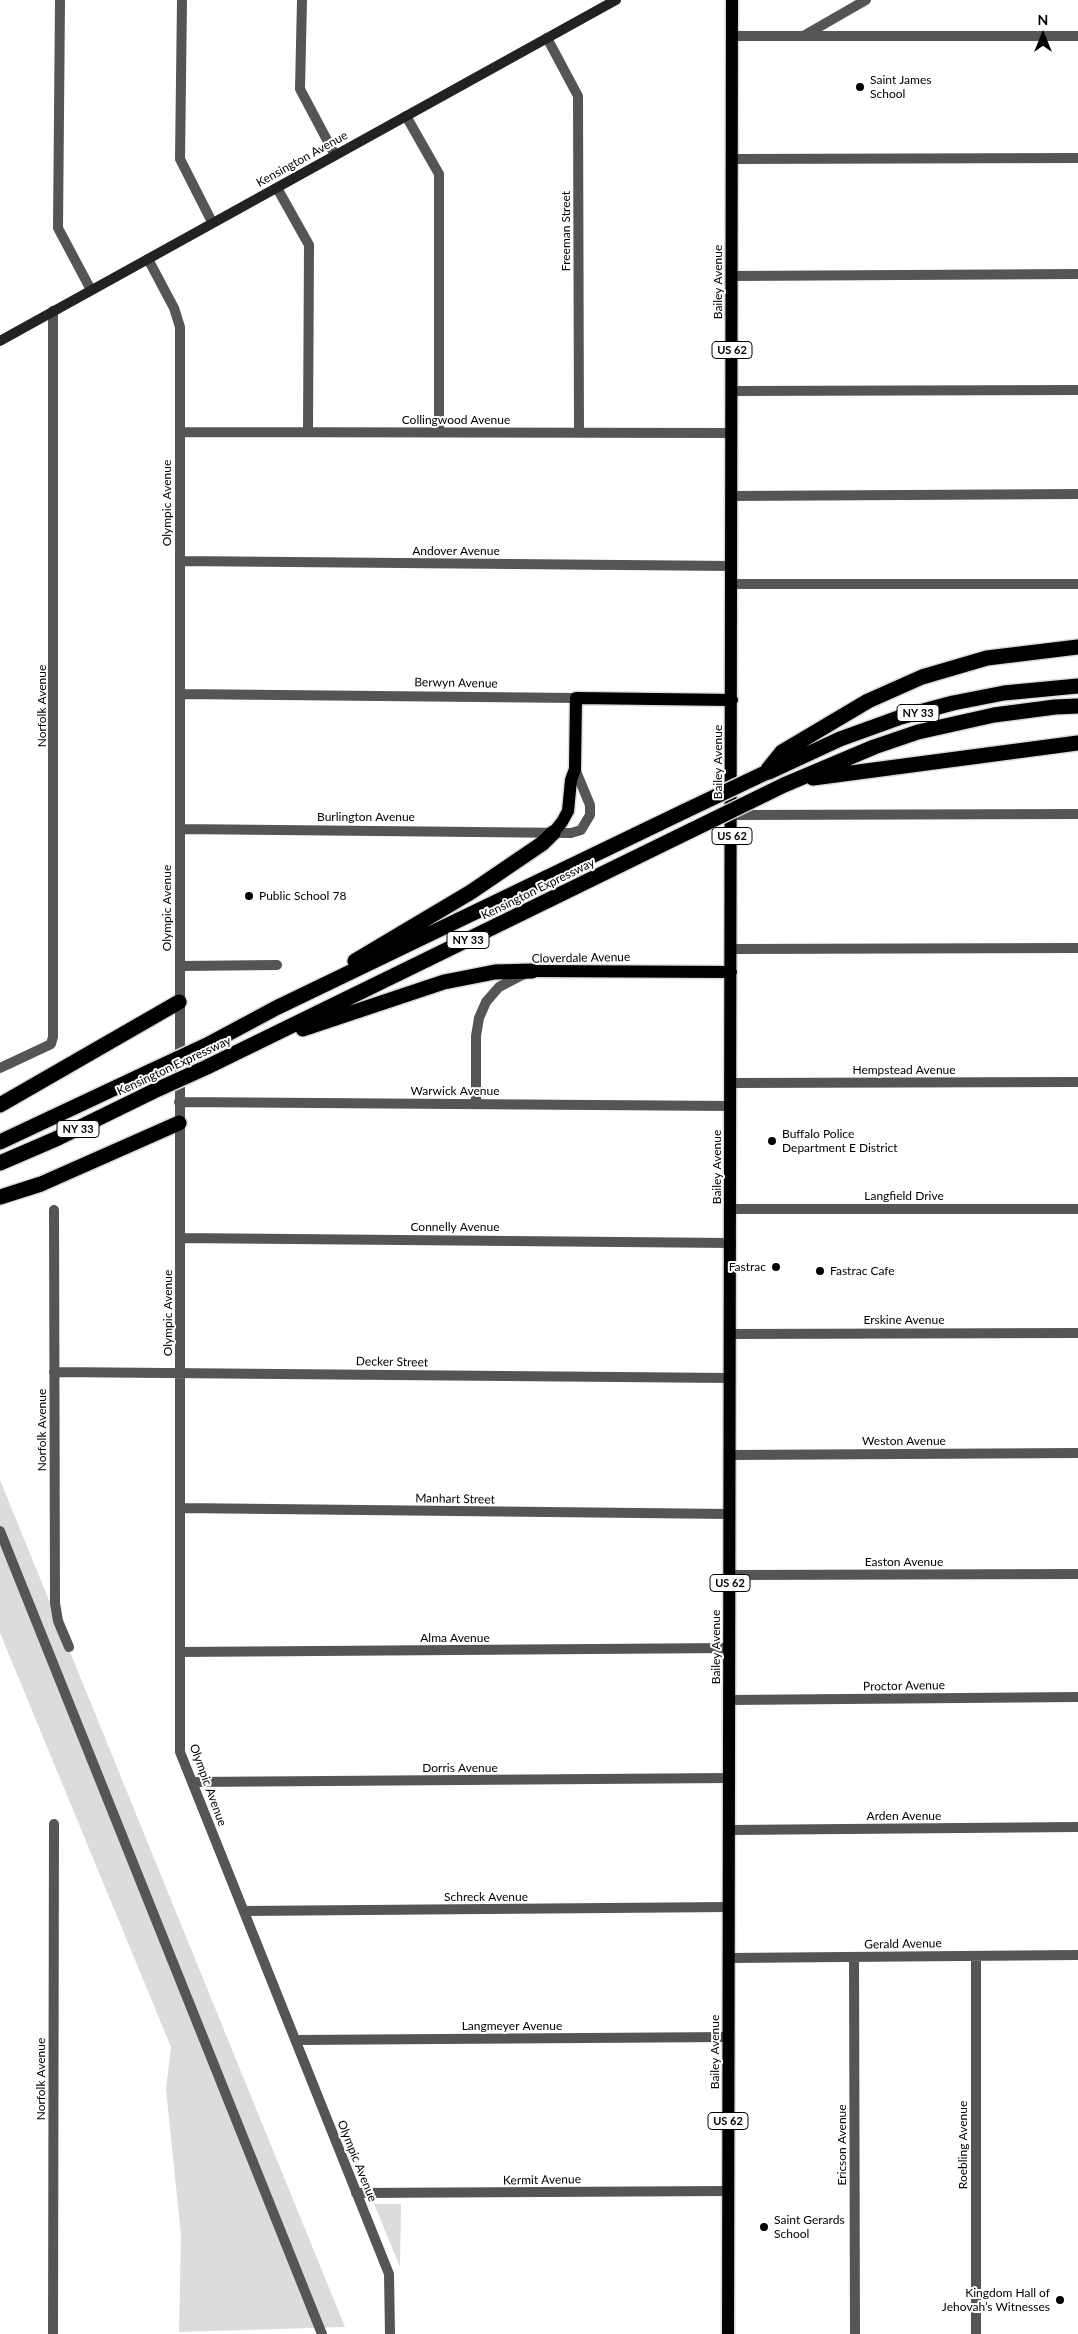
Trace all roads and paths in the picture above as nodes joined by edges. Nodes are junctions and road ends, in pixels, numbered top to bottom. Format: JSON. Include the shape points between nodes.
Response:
{"nodes":[{"id":1,"x":60,"y":0,"type":"edge"},
{"id":2,"x":182,"y":0,"type":"edge"},
{"id":3,"x":302,"y":0,"type":"edge"},
{"id":4,"x":616,"y":0,"type":"edge"},
{"id":5,"x":732,"y":0,"type":"edge"},
{"id":6,"x":866,"y":0,"type":"edge"},
{"id":7,"x":805,"y":35,"type":"junction"},
{"id":8,"x":733,"y":36,"type":"junction"},
{"id":9,"x":1078,"y":36,"type":"edge"},
{"id":10,"x":547,"y":38,"type":"junction"},
{"id":11,"x":406,"y":116,"type":"junction"},
{"id":12,"x":336,"y":155,"type":"junction"},
{"id":13,"x":1078,"y":158,"type":"edge"},
{"id":14,"x":733,"y":159,"type":"junction"},
{"id":15,"x":277,"y":188,"type":"junction"},
{"id":16,"x":212,"y":222,"type":"junction"},
{"id":17,"x":148,"y":259,"type":"junction"},
{"id":18,"x":1078,"y":274,"type":"edge"},
{"id":19,"x":732,"y":276,"type":"junction"},
{"id":20,"x":91,"y":290,"type":"junction"},
{"id":21,"x":53,"y":312,"type":"junction"},
{"id":22,"x":0,"y":341,"type":"edge"},
{"id":23,"x":1078,"y":390,"type":"edge"},
{"id":24,"x":732,"y":391,"type":"junction"},
{"id":25,"x":180,"y":432,"type":"junction"},
{"id":26,"x":308,"y":432,"type":"junction"},
{"id":27,"x":439,"y":432,"type":"junction"},
{"id":28,"x":579,"y":433,"type":"junction"},
{"id":29,"x":732,"y":433,"type":"junction"},
{"id":30,"x":1078,"y":494,"type":"edge"},
{"id":31,"x":732,"y":496,"type":"junction"},
{"id":32,"x":180,"y":561,"type":"junction"},
{"id":33,"x":732,"y":566,"type":"junction"},
{"id":34,"x":732,"y":584,"type":"junction"},
{"id":35,"x":1078,"y":584,"type":"edge"},
{"id":36,"x":1078,"y":647,"type":"edge"},
{"id":37,"x":1078,"y":686,"type":"edge"},
{"id":38,"x":180,"y":694,"type":"junction"},
{"id":39,"x":576,"y":698,"type":"junction"},
{"id":40,"x":732,"y":700,"type":"junction"},
{"id":41,"x":1078,"y":706,"type":"edge"},
{"id":42,"x":1078,"y":743,"type":"edge"},
{"id":43,"x":785,"y":757,"type":"junction"},
{"id":44,"x":576,"y":769,"type":"junction"},
{"id":45,"x":791,"y":782,"type":"junction"},
{"id":46,"x":1078,"y":814,"type":"edge"},
{"id":47,"x":732,"y":815,"type":"junction"},
{"id":48,"x":180,"y":829,"type":"junction"},
{"id":49,"x":553,"y":833,"type":"junction"},
{"id":50,"x":1078,"y":948,"type":"edge"},
{"id":51,"x":731,"y":949,"type":"junction"},
{"id":52,"x":277,"y":965,"type":"dead end"},
{"id":53,"x":180,"y":966,"type":"junction"},
{"id":54,"x":532,"y":971,"type":"junction"},
{"id":55,"x":731,"y":972,"type":"junction"},
{"id":56,"x":179,"y":1002,"type":"junction"},
{"id":57,"x":276,"y":1008,"type":"junction"},
{"id":58,"x":244,"y":1049,"type":"junction"},
{"id":59,"x":0,"y":1068,"type":"edge"},
{"id":60,"x":1078,"y":1082,"type":"edge"},
{"id":61,"x":731,"y":1083,"type":"junction"},
{"id":62,"x":179,"y":1102,"type":"junction"},
{"id":63,"x":476,"y":1104,"type":"junction"},
{"id":64,"x":0,"y":1105,"type":"edge"},
{"id":65,"x":731,"y":1106,"type":"junction"},
{"id":66,"x":179,"y":1123,"type":"junction"},
{"id":67,"x":0,"y":1142,"type":"edge"},
{"id":68,"x":0,"y":1163,"type":"edge"},
{"id":69,"x":0,"y":1197,"type":"edge"},
{"id":70,"x":731,"y":1209,"type":"junction"},
{"id":71,"x":1078,"y":1209,"type":"edge"},
{"id":72,"x":54,"y":1210,"type":"dead end"},
{"id":73,"x":180,"y":1238,"type":"junction"},
{"id":74,"x":731,"y":1243,"type":"junction"},
{"id":75,"x":1078,"y":1333,"type":"edge"},
{"id":76,"x":730,"y":1334,"type":"junction"},
{"id":77,"x":54,"y":1372,"type":"junction"},
{"id":78,"x":180,"y":1373,"type":"junction"},
{"id":79,"x":730,"y":1378,"type":"junction"},
{"id":80,"x":1078,"y":1453,"type":"edge"},
{"id":81,"x":730,"y":1455,"type":"junction"},
{"id":82,"x":180,"y":1508,"type":"junction"},
{"id":83,"x":730,"y":1514,"type":"junction"},
{"id":84,"x":0,"y":1532,"type":"edge"},
{"id":85,"x":1078,"y":1574,"type":"edge"},
{"id":86,"x":730,"y":1575,"type":"junction"},
{"id":87,"x":69,"y":1647,"type":"dead end"},
{"id":88,"x":730,"y":1648,"type":"junction"},
{"id":89,"x":180,"y":1652,"type":"junction"},
{"id":90,"x":1078,"y":1697,"type":"edge"},
{"id":91,"x":730,"y":1700,"type":"junction"},
{"id":92,"x":730,"y":1778,"type":"junction"},
{"id":93,"x":192,"y":1782,"type":"junction"},
{"id":94,"x":54,"y":1824,"type":"dead end"},
{"id":95,"x":1078,"y":1826,"type":"edge"},
{"id":96,"x":729,"y":1830,"type":"junction"},
{"id":97,"x":729,"y":1906,"type":"junction"},
{"id":98,"x":244,"y":1911,"type":"junction"},
{"id":99,"x":1078,"y":1955,"type":"edge"},
{"id":100,"x":976,"y":1956,"type":"junction"},
{"id":101,"x":854,"y":1957,"type":"junction"},
{"id":102,"x":729,"y":1958,"type":"junction"},
{"id":103,"x":729,"y":2037,"type":"junction"},
{"id":104,"x":296,"y":2040,"type":"junction"},
{"id":105,"x":728,"y":2191,"type":"junction"},
{"id":106,"x":356,"y":2192,"type":"junction"},
{"id":107,"x":53,"y":2334,"type":"edge"},
{"id":108,"x":322,"y":2334,"type":"edge"},
{"id":109,"x":390,"y":2334,"type":"edge"},
{"id":110,"x":728,"y":2334,"type":"edge"},
{"id":111,"x":855,"y":2334,"type":"edge"},
{"id":112,"x":976,"y":2334,"type":"edge"}],
"edges":[{"from":1,"to":20,"type":"street","via":[[58,228]]},
{"from":2,"to":16,"type":"street","via":[[180,159]]},
{"from":3,"to":12,"type":"street","via":[[300,89]]},
{"from":4,"to":10,"type":"street","name":"Kensington Avenue"},
{"from":5,"to":8,"type":"main road","name":"Bailey Avenue","number":"US 62"},
{"from":6,"to":7,"type":"street"},
{"from":7,"to":8,"type":"street"},
{"from":7,"to":9,"type":"street"},
{"from":8,"to":14,"type":"main road","name":"Bailey Avenue","number":"US 62"},
{"from":10,"to":11,"type":"street","name":"Kensington Avenue"},
{"from":10,"to":28,"type":"street","name":"Freeman Street","via":[[578,96]]},
{"from":11,"to":12,"type":"street","name":"Kensington Avenue"},
{"from":11,"to":27,"type":"street","via":[[439,174]]},
{"from":12,"to":15,"type":"street","name":"Kensington Avenue"},
{"from":13,"to":14,"type":"street"},
{"from":14,"to":19,"type":"main road","name":"Bailey Avenue","number":"US 62"},
{"from":15,"to":16,"type":"street","name":"Kensington Avenue"},
{"from":15,"to":26,"type":"street","via":[[309,246]]},
{"from":16,"to":17,"type":"street","name":"Kensington Avenue"},
{"from":17,"to":20,"type":"street","name":"Kensington Avenue"},
{"from":17,"to":25,"type":"street","name":"Olympic Avenue","via":[[179,321]]},
{"from":18,"to":19,"type":"street"},
{"from":19,"to":24,"type":"main road","name":"Bailey Avenue","number":"US 62"},
{"from":20,"to":21,"type":"street","name":"Kensington Avenue"},
{"from":21,"to":22,"type":"street","name":"Kensington Avenue"},
{"from":21,"to":59,"type":"street","name":"Norfolk Avenue","via":[[53,1037],[51,1044]]},
{"from":23,"to":24,"type":"street"},
{"from":24,"to":29,"type":"main road","name":"Bailey Avenue","number":"US 62"},
{"from":25,"to":26,"type":"street","name":"Collingwood Avenue"},
{"from":25,"to":32,"type":"street","name":"Olympic Avenue"},
{"from":26,"to":27,"type":"street","name":"Collingwood Avenue"},
{"from":27,"to":28,"type":"street","name":"Collingwood Avenue"},
{"from":28,"to":29,"type":"street","name":"Collingwood Avenue"},
{"from":29,"to":31,"type":"main road","name":"Bailey Avenue","number":"US 62"},
{"from":30,"to":31,"type":"street"},
{"from":31,"to":33,"type":"main road","name":"Bailey Avenue","number":"US 62"},
{"from":32,"to":33,"type":"street","name":"Andover Avenue"},
{"from":32,"to":38,"type":"street","name":"Olympic Avenue"},
{"from":33,"to":34,"type":"main road","name":"Bailey Avenue","number":"US 62"},
{"from":34,"to":35,"type":"street"},
{"from":34,"to":40,"type":"main road","name":"Bailey Avenue","number":"US 62"},
{"from":36,"to":43,"type":"highway","via":[[987,658],[922,677],[868,701]]},
{"from":37,"to":43,"type":"highway","number":"NY 33","via":[[1004,693],[953,703],[901,717]]},
{"from":38,"to":39,"type":"street","name":"Berwyn Avenue"},
{"from":38,"to":48,"type":"street","name":"Olympic Avenue"},
{"from":39,"to":40,"type":"main road","name":"Berwyn Avenue"},
{"from":39,"to":44,"type":"main road","name":"Burlington Avenue"},
{"from":40,"to":47,"type":"main road","name":"Bailey Avenue","number":"US 62"},
{"from":41,"to":45,"type":"highway","name":"Kensington Expressway","number":"NY 33","via":[[994,715],[918,732]]},
{"from":42,"to":45,"type":"highway"},
{"from":43,"to":57,"type":"highway","name":"Kensington Expressway","number":"NY 33","bridge":true,"via":[[765,773]]},
{"from":44,"to":49,"type":"main road","name":"Burlington Avenue","via":[[571,780],[568,810]]},
{"from":44,"to":49,"type":"street","name":"Burlington Avenue","via":[[590,805],[590,815],[581,830]]},
{"from":45,"to":58,"type":"highway","name":"Kensington Expressway","number":"NY 33","bridge":true},
{"from":46,"to":47,"type":"street"},
{"from":47,"to":51,"type":"main road","name":"Bailey Avenue","number":"US 62"},
{"from":48,"to":49,"type":"street","name":"Burlington Avenue"},
{"from":48,"to":53,"type":"street","name":"Olympic Avenue"},
{"from":49,"to":57,"type":"highway","via":[[471,892]]},
{"from":50,"to":51,"type":"street"},
{"from":51,"to":55,"type":"main road","name":"Bailey Avenue","number":"US 62"},
{"from":52,"to":53,"type":"street"},
{"from":53,"to":56,"type":"street","name":"Olympic Avenue"},
{"from":54,"to":55,"type":"main road","name":"Cloverdale Avenue"},
{"from":54,"to":58,"type":"highway","via":[[495,972],[444,982]]},
{"from":54,"to":63,"type":"street","name":"Cloverdale Avenue","via":[[499,987],[486,1002],[476,1036]]},
{"from":55,"to":61,"type":"main road","name":"Bailey Avenue","number":"US 62"},
{"from":56,"to":62,"type":"street","name":"Olympic Avenue"},
{"from":56,"to":64,"type":"highway"},
{"from":57,"to":67,"type":"highway","name":"Kensington Expressway","number":"NY 33","bridge":true,"via":[[207,1045]]},
{"from":58,"to":68,"type":"highway","name":"Kensington Expressway","number":"NY 33","bridge":true},
{"from":60,"to":61,"type":"street","name":"Hempstead Avenue"},
{"from":61,"to":65,"type":"main road","name":"Bailey Avenue","number":"US 62"},
{"from":62,"to":63,"type":"street","name":"Warwick Avenue"},
{"from":62,"to":66,"type":"street","name":"Olympic Avenue"},
{"from":63,"to":65,"type":"street","name":"Warwick Avenue"},
{"from":65,"to":70,"type":"main road","name":"Bailey Avenue","number":"US 62"},
{"from":66,"to":69,"type":"highway","via":[[41,1184]]},
{"from":66,"to":73,"type":"street","name":"Olympic Avenue"},
{"from":70,"to":71,"type":"street","name":"Langfield Drive"},
{"from":70,"to":74,"type":"main road","name":"Bailey Avenue","number":"US 62"},
{"from":72,"to":77,"type":"street","name":"Norfolk Avenue"},
{"from":73,"to":74,"type":"street","name":"Connelly Avenue"},
{"from":73,"to":78,"type":"street","name":"Olympic Avenue"},
{"from":74,"to":76,"type":"main road","name":"Bailey Avenue","number":"US 62"},
{"from":75,"to":76,"type":"street","name":"Erskine Avenue"},
{"from":76,"to":79,"type":"main road","name":"Bailey Avenue","number":"US 62"},
{"from":77,"to":78,"type":"street","name":"Decker Street"},
{"from":77,"to":87,"type":"street","name":"Norfolk Avenue","via":[[55,1603]]},
{"from":78,"to":79,"type":"street","name":"Decker Street"},
{"from":78,"to":82,"type":"street","name":"Olympic Avenue"},
{"from":79,"to":81,"type":"main road","name":"Bailey Avenue","number":"US 62"},
{"from":80,"to":81,"type":"street","name":"Weston Avenue"},
{"from":81,"to":83,"type":"main road","name":"Bailey Avenue","number":"US 62"},
{"from":82,"to":83,"type":"street","name":"Manhart Street"},
{"from":82,"to":89,"type":"street","name":"Olympic Avenue"},
{"from":83,"to":86,"type":"main road","name":"Bailey Avenue","number":"US 62"},
{"from":84,"to":108,"type":"street"},
{"from":85,"to":86,"type":"street","name":"Easton Avenue"},
{"from":86,"to":88,"type":"main road","name":"Bailey Avenue","number":"US 62"},
{"from":88,"to":89,"type":"street","name":"Alma Avenue"},
{"from":88,"to":91,"type":"main road","name":"Bailey Avenue","number":"US 62"},
{"from":89,"to":93,"type":"street","name":"Olympic Avenue","via":[[180,1746]]},
{"from":90,"to":91,"type":"street","name":"Proctor Avenue"},
{"from":91,"to":92,"type":"main road","name":"Bailey Avenue","number":"US 62"},
{"from":92,"to":93,"type":"street","name":"Dorris Avenue"},
{"from":92,"to":96,"type":"main road","name":"Bailey Avenue","number":"US 62"},
{"from":93,"to":98,"type":"street","name":"Olympic Avenue"},
{"from":94,"to":107,"type":"street","name":"Norfolk Avenue"},
{"from":95,"to":96,"type":"street","name":"Arden Avenue"},
{"from":96,"to":97,"type":"main road","name":"Bailey Avenue","number":"US 62"},
{"from":97,"to":98,"type":"street","name":"Schreck Avenue"},
{"from":97,"to":102,"type":"main road","name":"Bailey Avenue","number":"US 62"},
{"from":98,"to":104,"type":"street","name":"Olympic Avenue"},
{"from":99,"to":100,"type":"street","name":"Gerald Avenue"},
{"from":100,"to":101,"type":"street","name":"Gerald Avenue"},
{"from":100,"to":112,"type":"street","name":"Roebling Avenue"},
{"from":101,"to":102,"type":"street","name":"Gerald Avenue"},
{"from":101,"to":111,"type":"street","name":"Ericson Avenue"},
{"from":102,"to":103,"type":"main road","name":"Bailey Avenue","number":"US 62"},
{"from":103,"to":104,"type":"street","name":"Langmeyer Avenue"},
{"from":103,"to":105,"type":"main road","name":"Bailey Avenue","number":"US 62"},
{"from":104,"to":106,"type":"street","name":"Olympic Avenue"},
{"from":105,"to":106,"type":"street","name":"Kermit Avenue"},
{"from":105,"to":110,"type":"main road","name":"Bailey Avenue","number":"US 62"},
{"from":106,"to":109,"type":"street","name":"Olympic Avenue","via":[[389,2274]]}]}
